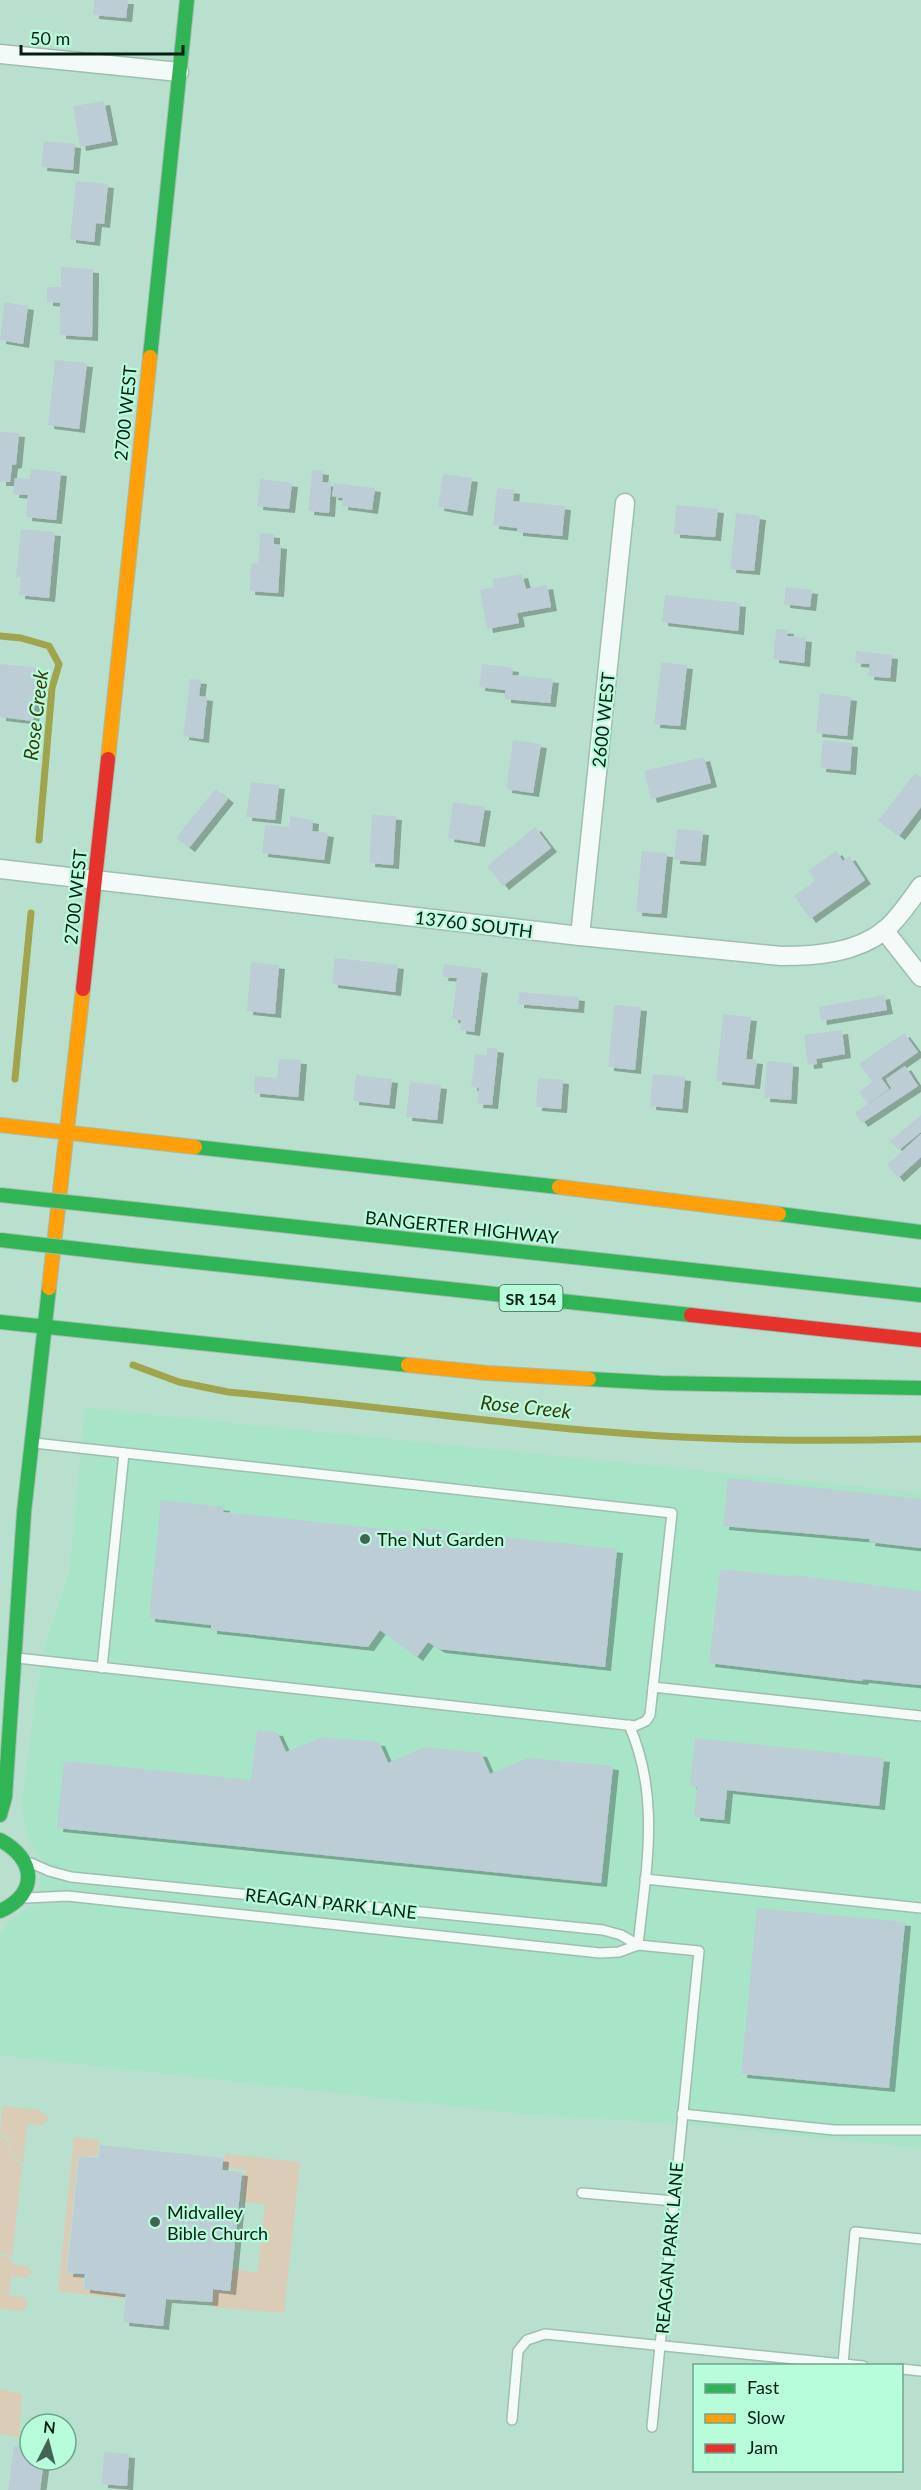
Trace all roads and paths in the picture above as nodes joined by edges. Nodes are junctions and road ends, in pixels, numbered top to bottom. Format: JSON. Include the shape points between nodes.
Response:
{"nodes":[{"id":1,"x":187,"y":0,"type":"edge"},
{"id":2,"x":0,"y":54,"type":"edge"},
{"id":3,"x":178,"y":72,"type":"junction"},
{"id":4,"x":625,"y":503,"type":"dead end"},
{"id":5,"x":0,"y":869,"type":"edge"},
{"id":6,"x":95,"y":880,"type":"junction"},
{"id":7,"x":921,"y":886,"type":"edge"},
{"id":8,"x":884,"y":930,"type":"junction"},
{"id":9,"x":580,"y":936,"type":"junction"},
{"id":10,"x":921,"y":977,"type":"edge"},
{"id":11,"x":0,"y":1125,"type":"edge"},
{"id":12,"x":66,"y":1132,"type":"junction"},
{"id":13,"x":0,"y":1195,"type":"edge"},
{"id":14,"x":921,"y":1232,"type":"edge"},
{"id":15,"x":0,"y":1240,"type":"edge"},
{"id":16,"x":921,"y":1295,"type":"edge"},
{"id":17,"x":0,"y":1322,"type":"edge"},
{"id":18,"x":44,"y":1327,"type":"junction"},
{"id":19,"x":921,"y":1340,"type":"edge"},
{"id":20,"x":921,"y":1388,"type":"edge"},
{"id":21,"x":31,"y":1443,"type":"junction"},
{"id":22,"x":124,"y":1453,"type":"junction"},
{"id":23,"x":12,"y":1648,"type":"junction"},
{"id":24,"x":102,"y":1668,"type":"junction"},
{"id":25,"x":653,"y":1687,"type":"junction"},
{"id":26,"x":921,"y":1716,"type":"edge"},
{"id":27,"x":628,"y":1725,"type":"junction"},
{"id":28,"x":6,"y":1822,"type":"edge"},
{"id":29,"x":0,"y":1840,"type":"edge"},
{"id":30,"x":22,"y":1855,"type":"junction"},
{"id":31,"x":645,"y":1879,"type":"junction"},
{"id":32,"x":11,"y":1906,"type":"edge"},
{"id":33,"x":921,"y":1908,"type":"edge"},
{"id":34,"x":0,"y":1921,"type":"edge"},
{"id":35,"x":638,"y":1945,"type":"junction"},
{"id":36,"x":682,"y":2114,"type":"junction"},
{"id":37,"x":921,"y":2130,"type":"edge"},
{"id":38,"x":582,"y":2193,"type":"dead end"},
{"id":39,"x":674,"y":2202,"type":"junction"},
{"id":40,"x":921,"y":2239,"type":"edge"},
{"id":41,"x":660,"y":2346,"type":"junction"},
{"id":42,"x":843,"y":2363,"type":"junction"},
{"id":43,"x":832,"y":2364,"type":"edge"},
{"id":44,"x":850,"y":2364,"type":"edge"},
{"id":45,"x":903,"y":2369,"type":"edge"},
{"id":46,"x":921,"y":2371,"type":"edge"},
{"id":47,"x":512,"y":2420,"type":"dead end"},
{"id":48,"x":652,"y":2427,"type":"dead end"}],
"edges":[{"from":1,"to":3,"type":"main road","name":"2700 WEST"},
{"from":2,"to":3,"type":"street"},
{"from":3,"to":6,"type":"main road","name":"2700 WEST"},
{"from":4,"to":9,"type":"street","name":"2600 WEST"},
{"from":5,"to":6,"type":"street","name":"13760 SOUTH"},
{"from":6,"to":9,"type":"street","name":"13760 SOUTH"},
{"from":6,"to":12,"type":"main road","name":"2700 WEST"},
{"from":7,"to":8,"type":"street"},
{"from":8,"to":9,"type":"street","name":"13760 SOUTH","via":[[844,949],[808,956]]},
{"from":8,"to":10,"type":"street"},
{"from":11,"to":12,"type":"main road"},
{"from":12,"to":14,"type":"main road","via":[[626,1194]]},
{"from":12,"to":18,"type":"main road","name":"2700 WEST"},
{"from":13,"to":16,"type":"main road","name":"BANGERTER HIGHWAY","bridge":true},
{"from":15,"to":19,"type":"main road","number":"SR 154","bridge":true},
{"from":17,"to":18,"type":"main road"},
{"from":18,"to":20,"type":"main road","via":[[487,1373],[661,1383]]},
{"from":18,"to":21,"type":"main road","name":"2700 WEST"},
{"from":21,"to":22,"type":"lane"},
{"from":21,"to":23,"type":"main road","name":"2700 WEST","via":[[13,1601]]},
{"from":22,"to":24,"type":"lane"},
{"from":22,"to":25,"type":"lane","via":[[672,1513]]},
{"from":23,"to":24,"type":"lane"},
{"from":23,"to":28,"type":"main road","name":"2700 WEST"},
{"from":24,"to":27,"type":"lane"},
{"from":25,"to":26,"type":"lane"},
{"from":25,"to":27,"type":"lane","via":[[650,1714],[640,1724]]},
{"from":27,"to":31,"type":"lane","via":[[648,1786]]},
{"from":28,"to":30,"type":"main road","name":"2700 WEST"},
{"from":29,"to":30,"type":"main road"},
{"from":30,"to":32,"type":"main road","via":[[28,1880]]},
{"from":30,"to":35,"type":"lane","name":"REAGAN PARK LANE","via":[[49,1871],[71,1877],[603,1930]]},
{"from":31,"to":33,"type":"lane"},
{"from":31,"to":35,"type":"lane"},
{"from":32,"to":34,"type":"main road"},
{"from":32,"to":35,"type":"lane","name":"REAGAN PARK LANE","via":[[41,1896],[67,1896],[600,1953]]},
{"from":35,"to":36,"type":"lane","name":"REAGAN PARK LANE","via":[[699,1951]]},
{"from":36,"to":37,"type":"lane","via":[[834,2130]]},
{"from":36,"to":39,"type":"lane","name":"REAGAN PARK LANE"},
{"from":38,"to":39,"type":"lane"},
{"from":39,"to":41,"type":"lane","name":"REAGAN PARK LANE"},
{"from":40,"to":42,"type":"lane","via":[[855,2232]]},
{"from":41,"to":43,"type":"lane"},
{"from":41,"to":47,"type":"lane","via":[[545,2334],[527,2340],[518,2351]]},
{"from":41,"to":48,"type":"lane","name":"REAGAN PARK LANE"},
{"from":42,"to":43,"type":"lane"},
{"from":42,"to":44,"type":"lane"},
{"from":45,"to":46,"type":"lane"}]}
